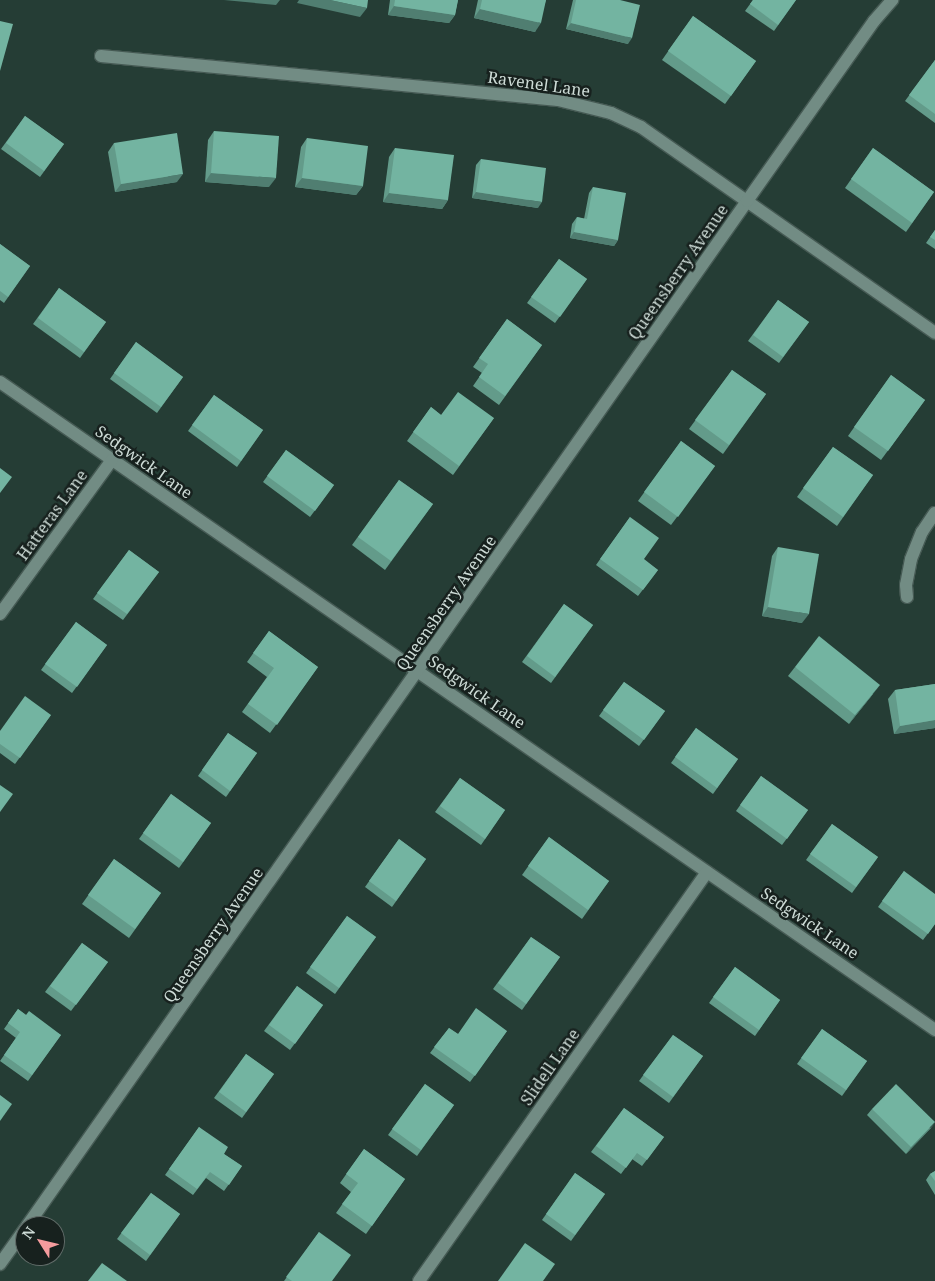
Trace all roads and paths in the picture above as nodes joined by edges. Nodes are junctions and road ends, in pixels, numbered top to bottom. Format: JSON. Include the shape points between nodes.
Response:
{"nodes":[{"id":1,"x":892,"y":0,"type":"edge"},
{"id":2,"x":101,"y":56,"type":"dead end"},
{"id":3,"x":747,"y":201,"type":"junction"},
{"id":4,"x":935,"y":333,"type":"edge"},
{"id":5,"x":0,"y":382,"type":"edge"},
{"id":6,"x":112,"y":460,"type":"junction"},
{"id":7,"x":935,"y":513,"type":"edge"},
{"id":8,"x":907,"y":597,"type":"dead end"},
{"id":9,"x":0,"y":614,"type":"edge"},
{"id":10,"x":418,"y":671,"type":"junction"},
{"id":11,"x":707,"y":872,"type":"junction"},
{"id":12,"x":935,"y":1030,"type":"edge"},
{"id":13,"x":34,"y":1216,"type":"edge"},
{"id":14,"x":15,"y":1243,"type":"edge"},
{"id":15,"x":0,"y":1264,"type":"edge"},
{"id":16,"x":419,"y":1281,"type":"edge"}],
"edges":[{"from":1,"to":3,"type":"street","name":"Queensberry Avenue"},
{"from":2,"to":3,"type":"street","name":"Ravenel Lane","via":[[582,104],[610,112],[641,127]]},
{"from":3,"to":4,"type":"street","name":"Ravenel Lane"},
{"from":3,"to":10,"type":"street","name":"Queensberry Avenue"},
{"from":5,"to":6,"type":"street","name":"Sedgwick Lane"},
{"from":6,"to":9,"type":"street","name":"Hatteras Lane"},
{"from":6,"to":10,"type":"street","name":"Sedgwick Lane"},
{"from":7,"to":8,"type":"street","via":[[922,532],[911,559]]},
{"from":10,"to":11,"type":"street","name":"Sedgwick Lane"},
{"from":10,"to":13,"type":"street","name":"Queensberry Avenue"},
{"from":11,"to":12,"type":"street","name":"Sedgwick Lane"},
{"from":11,"to":16,"type":"street","name":"Slidell Lane"},
{"from":14,"to":15,"type":"street"}]}
